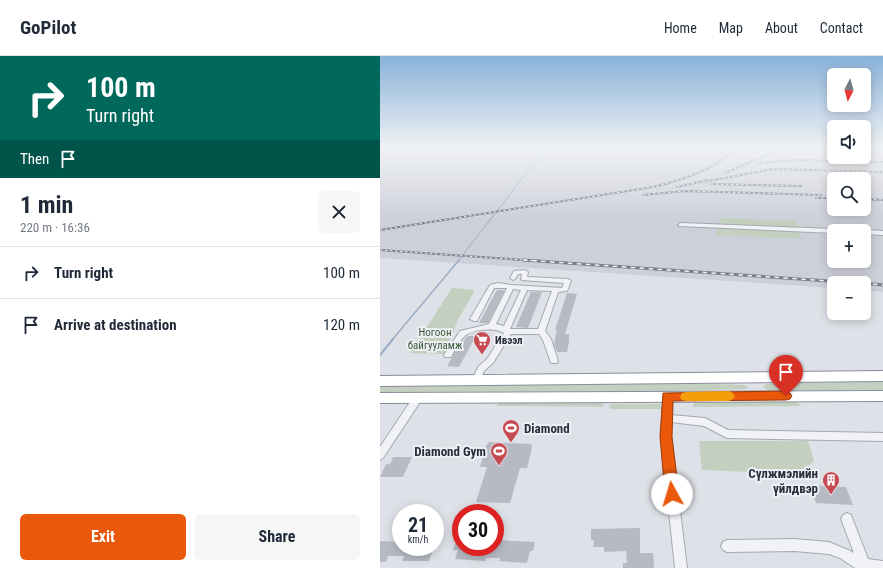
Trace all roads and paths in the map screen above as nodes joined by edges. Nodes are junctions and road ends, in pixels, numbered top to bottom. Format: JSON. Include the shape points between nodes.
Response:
{"nodes":[{"id":1,"x":681,"y":225,"type":"dead end"},
{"id":2,"x":827,"y":231,"type":"edge"},
{"id":3,"x":871,"y":232,"type":"edge"},
{"id":4,"x":883,"y":233,"type":"edge"},
{"id":5,"x":513,"y":278,"type":"dead end"},
{"id":6,"x":524,"y":279,"type":"junction"},
{"id":7,"x":511,"y":287,"type":"junction"},
{"id":8,"x":522,"y":287,"type":"junction"},
{"id":9,"x":556,"y":289,"type":"junction"},
{"id":10,"x":474,"y":319,"type":"dead end"},
{"id":11,"x":491,"y":326,"type":"junction"},
{"id":12,"x":507,"y":330,"type":"junction"},
{"id":13,"x":541,"y":331,"type":"junction"},
{"id":14,"x":448,"y":355,"type":"dead end"},
{"id":15,"x":554,"y":361,"type":"dead end"},
{"id":16,"x":883,"y":376,"type":"edge"},
{"id":17,"x":753,"y":378,"type":"junction"},
{"id":18,"x":476,"y":380,"type":"junction"},
{"id":19,"x":380,"y":381,"type":"edge"},
{"id":20,"x":759,"y":396,"type":"junction"},
{"id":21,"x":883,"y":396,"type":"edge"},
{"id":22,"x":667,"y":397,"type":"junction"},
{"id":23,"x":380,"y":398,"type":"edge"},
{"id":24,"x":417,"y":399,"type":"junction"},
{"id":25,"x":667,"y":418,"type":"junction"},
{"id":26,"x":883,"y":437,"type":"edge"},
{"id":27,"x":380,"y":455,"type":"edge"},
{"id":28,"x":846,"y":519,"type":"dead end"},
{"id":29,"x":727,"y":546,"type":"dead end"},
{"id":30,"x":861,"y":565,"type":"edge"},
{"id":31,"x":883,"y":567,"type":"edge"},
{"id":32,"x":681,"y":568,"type":"edge"}],
"edges":[{"from":1,"to":2,"type":"street"},
{"from":3,"to":4,"type":"street"},
{"from":5,"to":6,"type":"street","via":[[516,272],[525,272]]},
{"from":6,"to":8,"type":"street"},
{"from":6,"to":9,"type":"street","via":[[568,281],[566,289]]},
{"from":7,"to":8,"type":"street"},
{"from":7,"to":10,"type":"street","via":[[498,284],[492,286]]},
{"from":7,"to":11,"type":"street"},
{"from":8,"to":9,"type":"street"},
{"from":8,"to":12,"type":"street"},
{"from":9,"to":13,"type":"street"},
{"from":11,"to":12,"type":"street"},
{"from":11,"to":14,"type":"street","via":[[463,333]]},
{"from":12,"to":13,"type":"street"},
{"from":12,"to":18,"type":"street","via":[[496,353]]},
{"from":13,"to":15,"type":"street","via":[[547,339]]},
{"from":16,"to":17,"type":"highway"},
{"from":17,"to":18,"type":"highway"},
{"from":17,"to":20,"type":"highway"},
{"from":18,"to":19,"type":"highway"},
{"from":20,"to":21,"type":"highway"},
{"from":20,"to":22,"type":"highway"},
{"from":22,"to":24,"type":"highway"},
{"from":22,"to":25,"type":"street"},
{"from":23,"to":24,"type":"highway"},
{"from":24,"to":27,"type":"street"},
{"from":25,"to":26,"type":"street","via":[[705,422],[727,434]]},
{"from":25,"to":32,"type":"street","via":[[666,437]]},
{"from":28,"to":30,"type":"street"},
{"from":29,"to":30,"type":"street","via":[[794,545],[829,548]]},
{"from":30,"to":31,"type":"street"}]}
